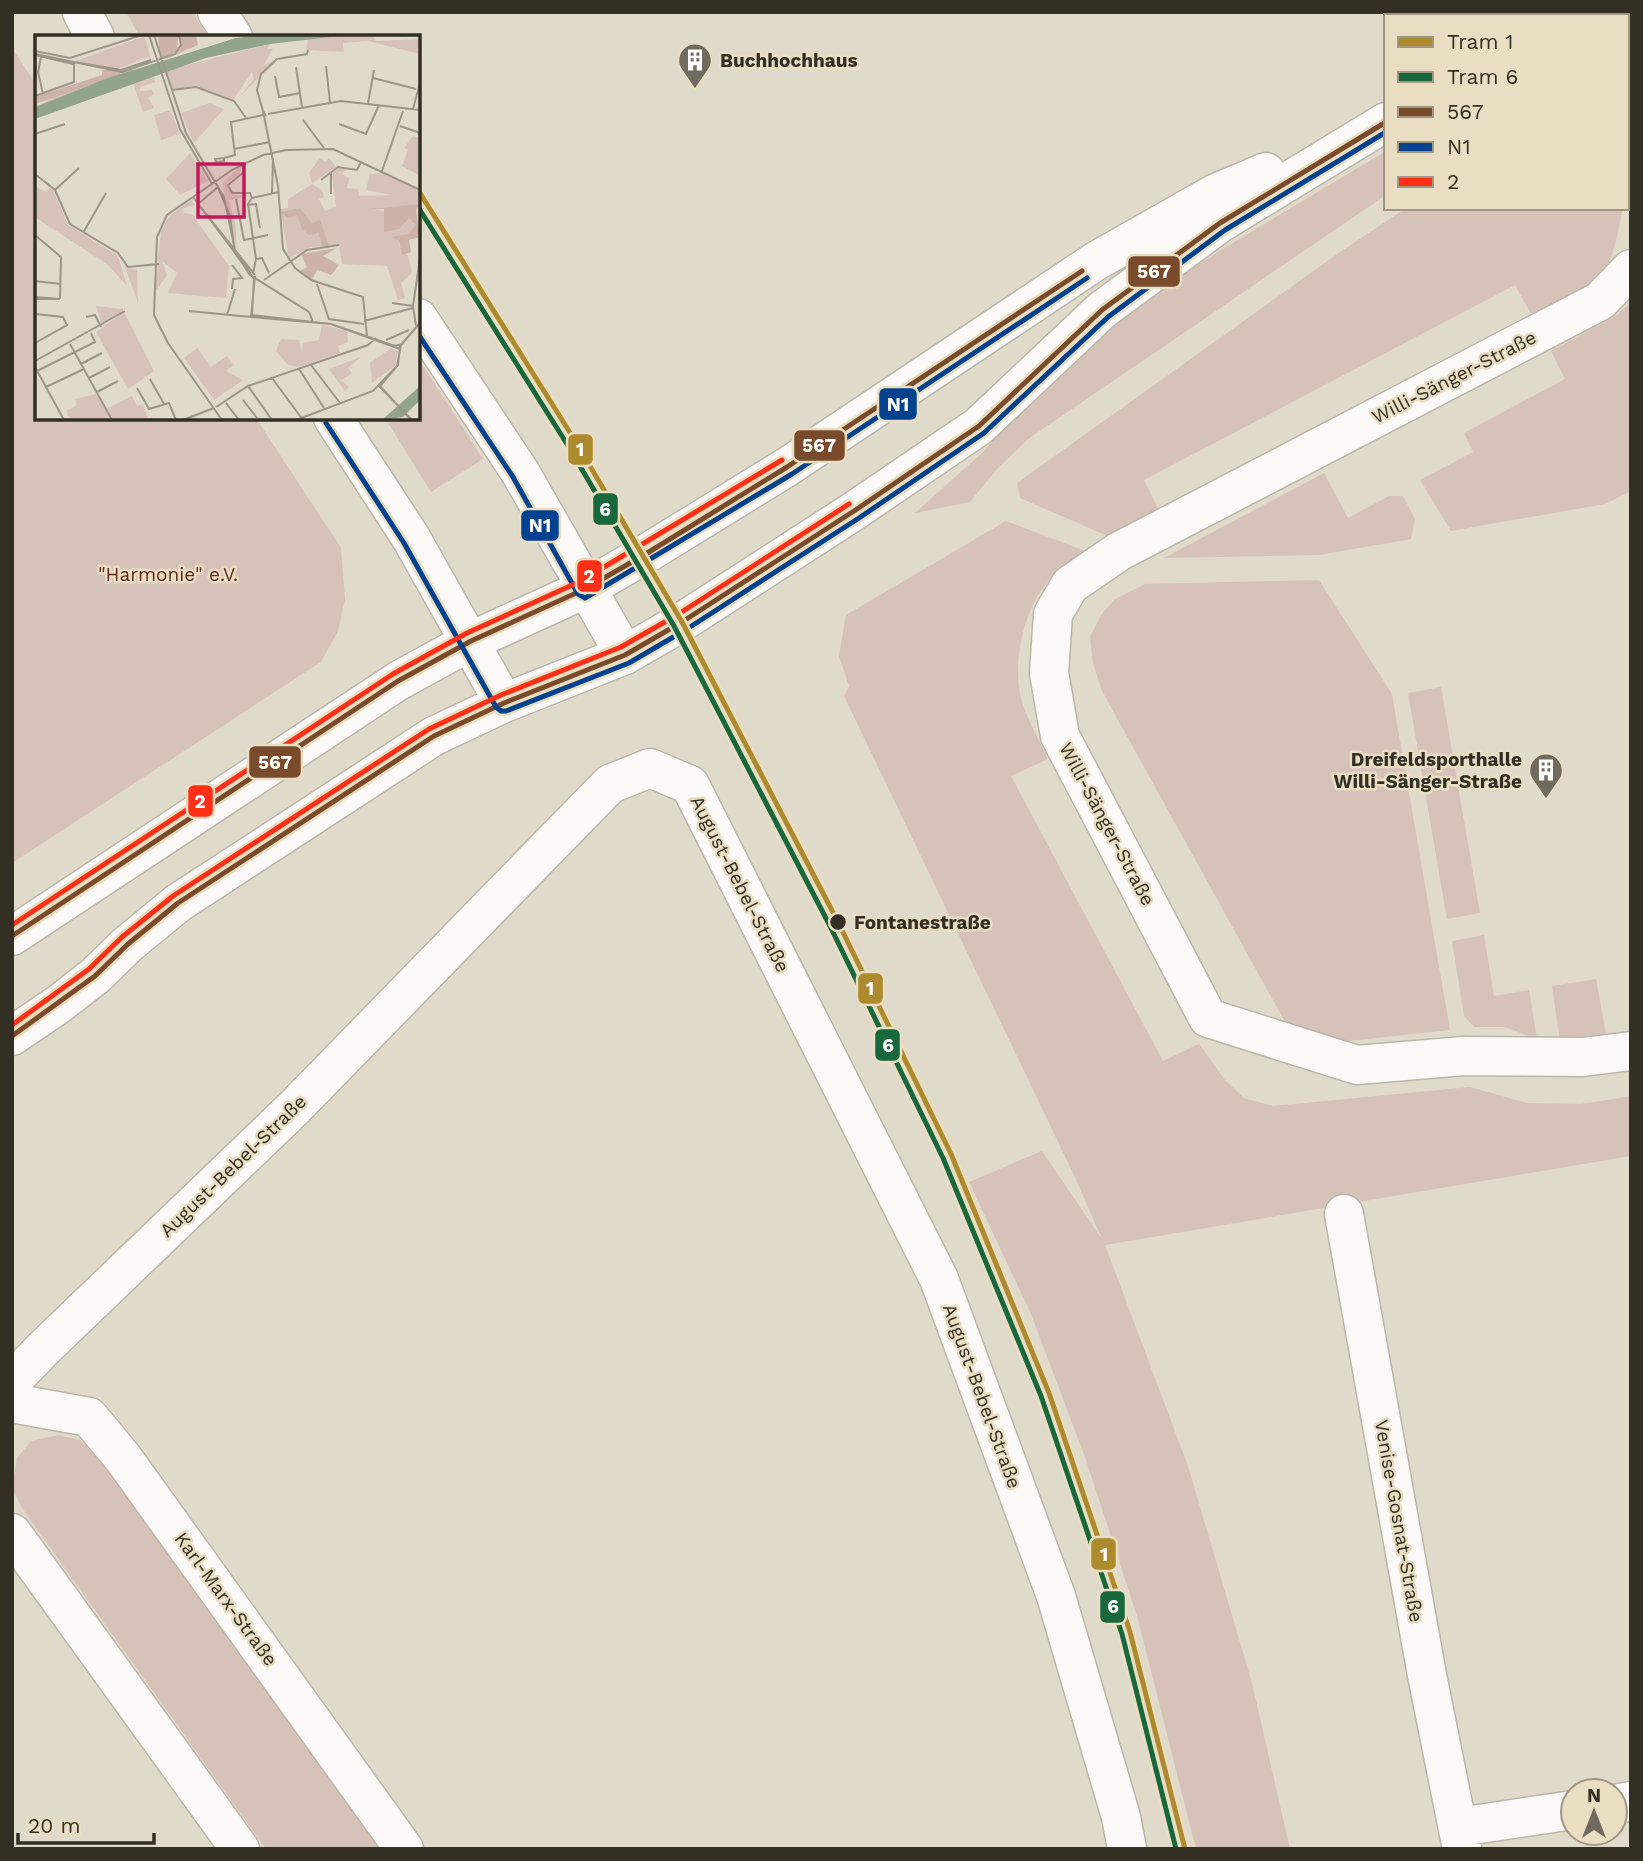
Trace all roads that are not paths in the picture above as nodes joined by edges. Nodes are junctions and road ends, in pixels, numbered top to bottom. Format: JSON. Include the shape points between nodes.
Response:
{"nodes":[{"id":1,"x":82,"y":12,"type":"edge"},
{"id":2,"x":217,"y":12,"type":"edge"},
{"id":3,"x":94,"y":35,"type":"edge"},
{"id":4,"x":232,"y":35,"type":"edge"},
{"id":5,"x":1382,"y":124,"type":"edge"},
{"id":6,"x":1631,"y":269,"type":"edge"},
{"id":7,"x":420,"y":321,"type":"edge"},
{"id":8,"x":334,"y":420,"type":"edge"},
{"id":9,"x":585,"y":589,"type":"junction"},
{"id":10,"x":471,"y":641,"type":"junction"},
{"id":11,"x":625,"y":655,"type":"junction"},
{"id":12,"x":503,"y":702,"type":"junction"},
{"id":13,"x":12,"y":936,"type":"edge"},
{"id":14,"x":12,"y":1036,"type":"edge"},
{"id":15,"x":1631,"y":1051,"type":"edge"},
{"id":16,"x":1344,"y":1214,"type":"dead end"},
{"id":17,"x":12,"y":1381,"type":"edge"},
{"id":18,"x":12,"y":1403,"type":"edge"},
{"id":19,"x":12,"y":1533,"type":"edge"},
{"id":20,"x":1559,"y":1814,"type":"edge"},
{"id":21,"x":1461,"y":1838,"type":"edge"},
{"id":22,"x":240,"y":1849,"type":"edge"},
{"id":23,"x":404,"y":1849,"type":"edge"},
{"id":24,"x":1127,"y":1849,"type":"edge"}],
"edges":[{"from":1,"to":3,"type":"street"},
{"from":2,"to":4,"type":"street"},
{"from":5,"to":9,"type":"street","via":[[1214,194],[1096,261],[787,467]]},
{"from":5,"to":11,"type":"street","via":[[1220,223],[1102,310],[979,426],[740,585]]},
{"from":6,"to":15,"type":"street","name":"Willi-Sänger-Straße","via":[[1600,301],[1118,552],[1070,585],[1053,614],[1049,673],[1060,736],[1208,1018],[1357,1065],[1464,1056],[1583,1057]]},
{"from":7,"to":9,"type":"street","via":[[520,472]]},
{"from":8,"to":10,"type":"street"},
{"from":9,"to":10,"type":"street"},
{"from":9,"to":11,"type":"street"},
{"from":10,"to":12,"type":"street"},
{"from":10,"to":13,"type":"street","via":[[398,681]]},
{"from":11,"to":12,"type":"street"},
{"from":12,"to":14,"type":"street","via":[[433,736],[203,885],[165,912],[86,983]]},
{"from":16,"to":21,"type":"street","name":"Venise-Gosnat-Straße"},
{"from":17,"to":24,"type":"street","name":"August-Bebel-Straße","via":[[293,1108],[610,784],[650,768],[690,785],[939,1279],[1056,1597]]},
{"from":18,"to":23,"type":"street","name":"Karl-Marx-Straße","via":[[89,1417]]},
{"from":19,"to":22,"type":"street"},
{"from":20,"to":21,"type":"street","name":"Venise-Gosnat-Straße"}]}
